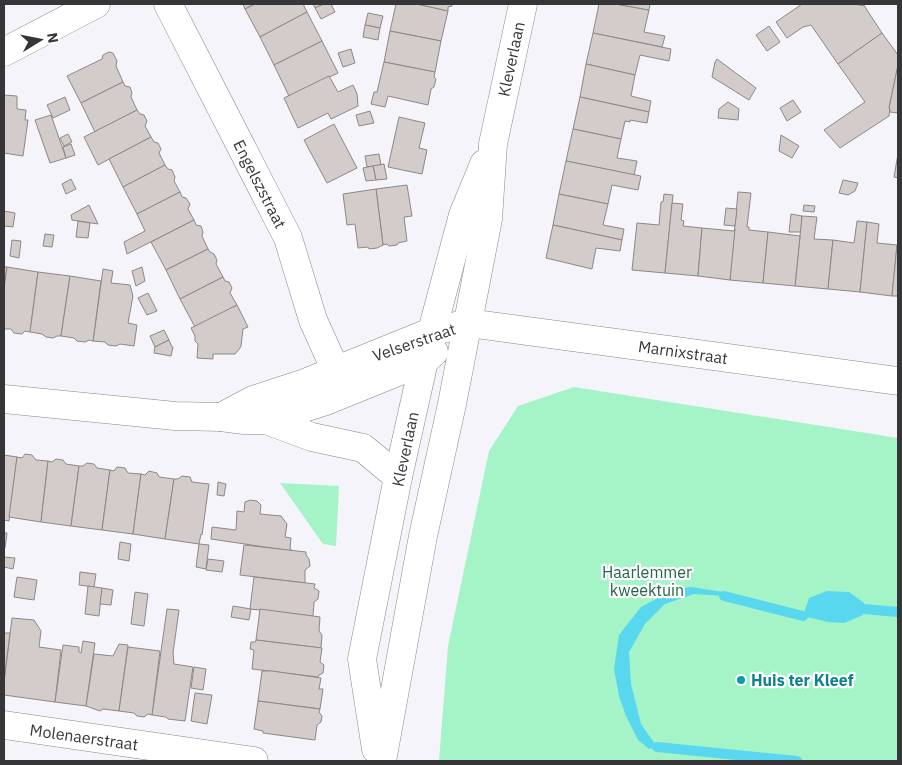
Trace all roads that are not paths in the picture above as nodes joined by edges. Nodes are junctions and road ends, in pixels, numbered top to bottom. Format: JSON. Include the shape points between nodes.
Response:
{"nodes":[{"id":1,"x":96,"y":4,"type":"edge"},
{"id":2,"x":168,"y":4,"type":"edge"},
{"id":3,"x":523,"y":4,"type":"edge"},
{"id":4,"x":4,"y":52,"type":"edge"},
{"id":5,"x":493,"y":144,"type":"junction"},
{"id":6,"x":468,"y":323,"type":"junction"},
{"id":7,"x":431,"y":332,"type":"junction"},
{"id":8,"x":424,"y":361,"type":"junction"},
{"id":9,"x":336,"y":371,"type":"junction"},
{"id":10,"x":898,"y":382,"type":"edge"},
{"id":11,"x":4,"y":399,"type":"edge"},
{"id":12,"x":221,"y":417,"type":"junction"},
{"id":13,"x":266,"y":420,"type":"junction"},
{"id":14,"x":398,"y":477,"type":"junction"},
{"id":15,"x":4,"y":725,"type":"edge"},
{"id":16,"x":254,"y":761,"type":"edge"},
{"id":17,"x":380,"y":761,"type":"edge"}],
"edges":[{"from":1,"to":4,"type":"street"},
{"from":2,"to":9,"type":"street","name":"Engelszstraat","via":[[288,238],[313,320]]},
{"from":3,"to":5,"type":"street","name":"Kleverlaan"},
{"from":5,"to":6,"type":"street","name":"Kleverlaan","via":[[488,219]]},
{"from":5,"to":7,"type":"street","name":"Kleverlaan","via":[[463,215]]},
{"from":6,"to":7,"type":"street","name":"Velserstraat"},
{"from":6,"to":8,"type":"street","name":"Velserstraat"},
{"from":6,"to":10,"type":"street","name":"Marnixstraat"},
{"from":6,"to":17,"type":"street","name":"Kleverlaan"},
{"from":7,"to":8,"type":"street","name":"Kleverlaan"},
{"from":7,"to":9,"type":"street","name":"Velserstraat"},
{"from":8,"to":13,"type":"street","name":"Velserstraat","via":[[323,402]]},
{"from":8,"to":14,"type":"street","name":"Kleverlaan"},
{"from":9,"to":12,"type":"street","name":"Velserstraat","via":[[253,400]]},
{"from":11,"to":12,"type":"street","name":"Velserstraat","via":[[174,416]]},
{"from":12,"to":13,"type":"street","name":"Velserstraat"},
{"from":13,"to":14,"type":"street","via":[[312,437],[363,448]]},
{"from":14,"to":17,"type":"street","name":"Kleverlaan","via":[[362,660]]},
{"from":15,"to":16,"type":"street","name":"Molenaerstraat"}]}
